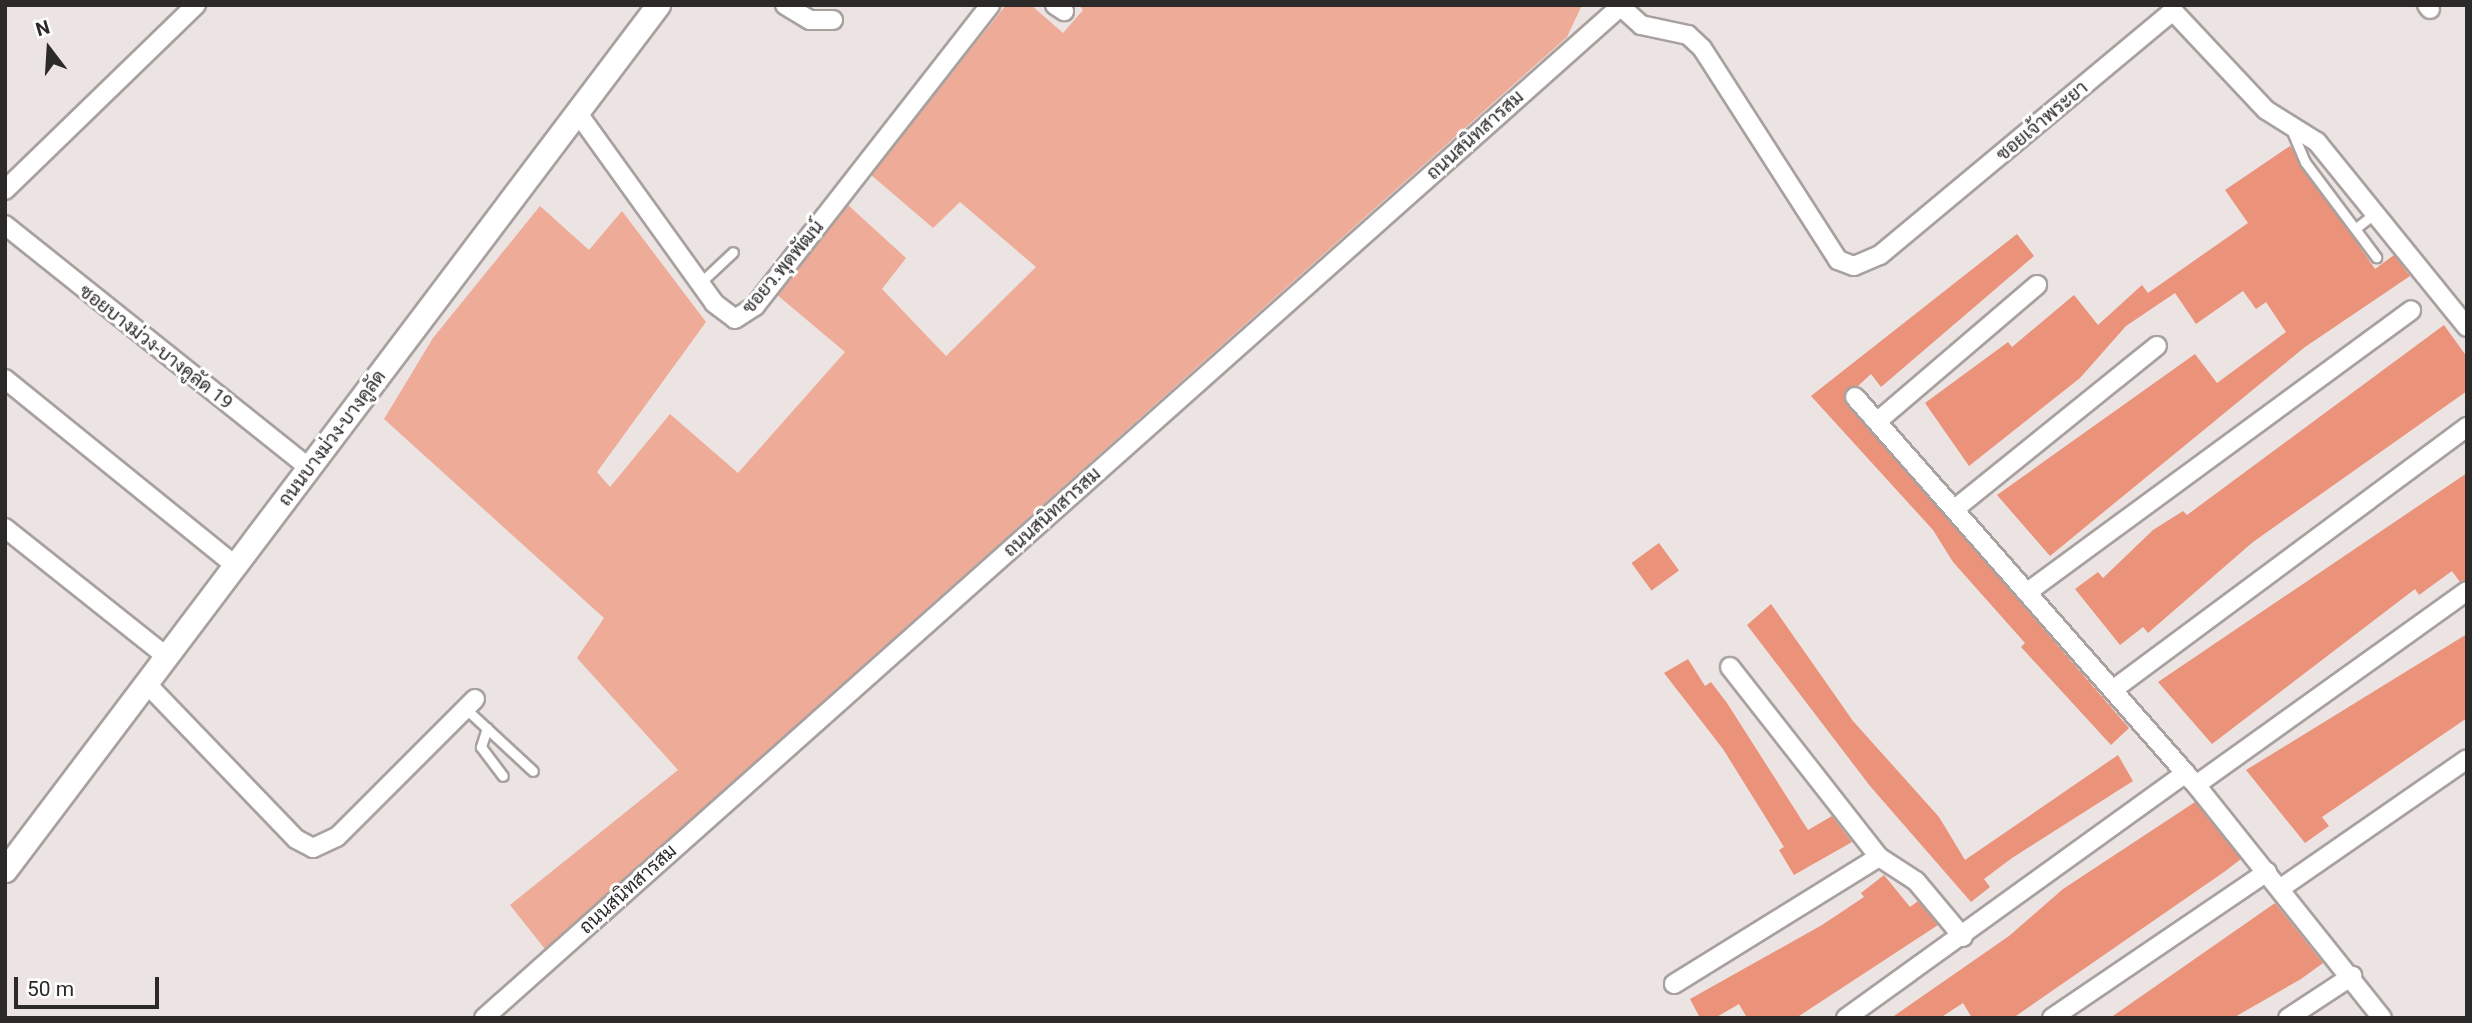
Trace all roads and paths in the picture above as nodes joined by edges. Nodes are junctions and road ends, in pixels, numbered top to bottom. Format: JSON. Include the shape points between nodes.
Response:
{"nodes":[{"id":1,"x":196,"y":5,"type":"edge"},
{"id":2,"x":658,"y":5,"type":"edge"},
{"id":3,"x":785,"y":5,"type":"edge"},
{"id":4,"x":990,"y":5,"type":"edge"},
{"id":5,"x":1619,"y":6,"type":"edge"},
{"id":6,"x":2176,"y":8,"type":"edge"},
{"id":7,"x":833,"y":20,"type":"dead end"},
{"id":8,"x":577,"y":112,"type":"junction"},
{"id":9,"x":2291,"y":128,"type":"junction"},
{"id":10,"x":5,"y":190,"type":"edge"},
{"id":11,"x":2375,"y":213,"type":"junction"},
{"id":12,"x":5,"y":225,"type":"edge"},
{"id":13,"x":2356,"y":228,"type":"junction"},
{"id":14,"x":733,"y":252,"type":"dead end"},
{"id":15,"x":2376,"y":257,"type":"dead end"},
{"id":16,"x":700,"y":283,"type":"junction"},
{"id":17,"x":2037,"y":285,"type":"dead end"},
{"id":18,"x":2411,"y":310,"type":"dead end"},
{"id":19,"x":2467,"y":327,"type":"edge"},
{"id":20,"x":2157,"y":346,"type":"dead end"},
{"id":21,"x":5,"y":379,"type":"edge"},
{"id":22,"x":1854,"y":397,"type":"dead end"},
{"id":23,"x":1879,"y":420,"type":"junction"},
{"id":24,"x":2467,"y":427,"type":"edge"},
{"id":25,"x":309,"y":468,"type":"junction"},
{"id":26,"x":1956,"y":508,"type":"junction"},
{"id":27,"x":5,"y":528,"type":"edge"},
{"id":28,"x":236,"y":566,"type":"junction"},
{"id":29,"x":2029,"y":591,"type":"junction"},
{"id":30,"x":2467,"y":591,"type":"edge"},
{"id":31,"x":166,"y":656,"type":"junction"},
{"id":32,"x":1730,"y":667,"type":"dead end"},
{"id":33,"x":146,"y":683,"type":"junction"},
{"id":34,"x":2114,"y":689,"type":"junction"},
{"id":35,"x":471,"y":704,"type":"joint"},
{"id":36,"x":487,"y":728,"type":"junction"},
{"id":37,"x":2467,"y":759,"type":"edge"},
{"id":38,"x":533,"y":771,"type":"dead end"},
{"id":39,"x":503,"y":776,"type":"dead end"},
{"id":40,"x":2191,"y":779,"type":"junction"},
{"id":41,"x":1879,"y":857,"type":"junction"},
{"id":42,"x":5,"y":870,"type":"edge"},
{"id":43,"x":2267,"y":872,"type":"junction"},
{"id":44,"x":2281,"y":888,"type":"junction"},
{"id":45,"x":1963,"y":937,"type":"junction"},
{"id":46,"x":2352,"y":976,"type":"junction"},
{"id":47,"x":1674,"y":984,"type":"dead end"},
{"id":48,"x":484,"y":1018,"type":"edge"},
{"id":49,"x":1846,"y":1018,"type":"edge"},
{"id":50,"x":2052,"y":1018,"type":"edge"},
{"id":51,"x":2288,"y":1018,"type":"edge"},
{"id":52,"x":2382,"y":1018,"type":"edge"}],
"edges":[{"from":1,"to":10,"type":"street"},
{"from":2,"to":8,"type":"street","name":"ถนนบางม่วง-บางคูลัด"},
{"from":3,"to":7,"type":"street","via":[[810,20]]},
{"from":4,"to":16,"type":"street","name":"ซอยว.พุดพัฒน์","via":[[745,316],[726,315]]},
{"from":5,"to":6,"type":"street","name":"ซอยเจ้าพระยา","via":[[1641,25],[1688,36],[1702,48],[1838,260],[1854,266],[1880,255]]},
{"from":5,"to":48,"type":"street","name":"ถนนสนิทสารสม"},
{"from":6,"to":9,"type":"street","name":"ซอยเจ้าพระยา"},
{"from":8,"to":16,"type":"street","name":"ซอยว.พุดพัฒน์"},
{"from":8,"to":25,"type":"street","name":"ถนนบางม่วง-บางคูลัด"},
{"from":9,"to":11,"type":"street","name":"ซอยเจ้าพระยา","via":[[2317,142]]},
{"from":9,"to":13,"type":"lane","via":[[2305,162]]},
{"from":11,"to":13,"type":"lane"},
{"from":11,"to":19,"type":"street","name":"ซอยเจ้าพระยา"},
{"from":12,"to":25,"type":"street","name":"ซอยบางม่วง-บางคูลัด 19"},
{"from":13,"to":15,"type":"lane"},
{"from":14,"to":16,"type":"lane"},
{"from":17,"to":23,"type":"street"},
{"from":18,"to":29,"type":"street"},
{"from":20,"to":26,"type":"street"},
{"from":21,"to":28,"type":"street"},
{"from":22,"to":23,"type":"street"},
{"from":23,"to":26,"type":"street"},
{"from":24,"to":34,"type":"street"},
{"from":25,"to":28,"type":"street","name":"ถนนบางม่วง-บางคูลัด"},
{"from":26,"to":29,"type":"street"},
{"from":27,"to":31,"type":"street"},
{"from":28,"to":31,"type":"street","name":"ถนนบางม่วง-บางคูลัด"},
{"from":29,"to":34,"type":"street"},
{"from":30,"to":40,"type":"street"},
{"from":31,"to":33,"type":"street","name":"ถนนบางม่วง-บางคูลัด"},
{"from":32,"to":41,"type":"street"},
{"from":33,"to":35,"type":"street","via":[[296,839],[313,848],[337,836]]},
{"from":33,"to":42,"type":"street","name":"ถนนบางม่วง-บางคูลัด"},
{"from":34,"to":40,"type":"street"},
{"from":35,"to":36,"type":"lane"},
{"from":36,"to":38,"type":"lane"},
{"from":36,"to":39,"type":"lane","via":[[481,747]]},
{"from":37,"to":44,"type":"street"},
{"from":40,"to":43,"type":"street"},
{"from":40,"to":45,"type":"street"},
{"from":41,"to":45,"type":"street","via":[[1916,881]]},
{"from":41,"to":47,"type":"street"},
{"from":43,"to":44,"type":"street"},
{"from":43,"to":50,"type":"street"},
{"from":44,"to":46,"type":"street"},
{"from":45,"to":49,"type":"street"},
{"from":46,"to":51,"type":"street"},
{"from":46,"to":52,"type":"street"}]}
